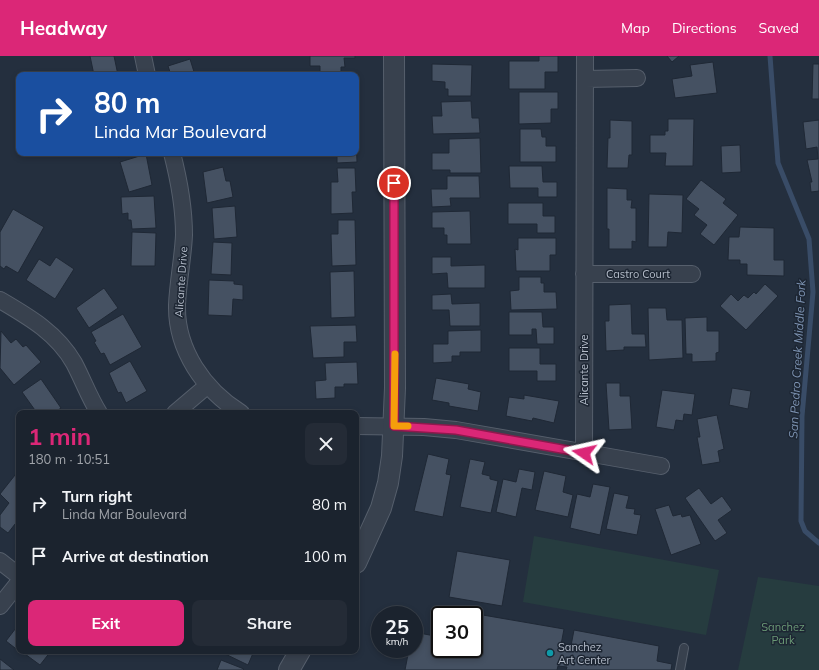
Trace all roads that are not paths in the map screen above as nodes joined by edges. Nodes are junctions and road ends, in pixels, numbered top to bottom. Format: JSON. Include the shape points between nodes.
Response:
{"nodes":[{"id":1,"x":143,"y":56,"type":"edge"},
{"id":2,"x":394,"y":56,"type":"edge"},
{"id":3,"x":585,"y":56,"type":"edge"},
{"id":4,"x":146,"y":72,"type":"edge"},
{"id":5,"x":637,"y":78,"type":"dead end"},
{"id":6,"x":585,"y":79,"type":"junction"},
{"id":7,"x":173,"y":156,"type":"edge"},
{"id":8,"x":584,"y":274,"type":"junction"},
{"id":9,"x":692,"y":274,"type":"dead end"},
{"id":10,"x":0,"y":300,"type":"edge"},
{"id":11,"x":208,"y":385,"type":"junction"},
{"id":12,"x":98,"y":410,"type":"edge"},
{"id":13,"x":179,"y":410,"type":"edge"},
{"id":14,"x":236,"y":410,"type":"edge"},
{"id":15,"x":359,"y":426,"type":"edge"},
{"id":16,"x":394,"y":426,"type":"junction"},
{"id":17,"x":584,"y":453,"type":"junction"},
{"id":18,"x":661,"y":466,"type":"dead end"},
{"id":19,"x":359,"y":557,"type":"edge"},
{"id":20,"x":0,"y":561,"type":"edge"},
{"id":21,"x":16,"y":574,"type":"edge"},
{"id":22,"x":16,"y":586,"type":"edge"},
{"id":23,"x":0,"y":606,"type":"edge"},
{"id":24,"x":684,"y":648,"type":"dead end"},
{"id":25,"x":298,"y":654,"type":"edge"},
{"id":26,"x":289,"y":670,"type":"edge"},
{"id":27,"x":680,"y":670,"type":"edge"}],
"edges":[{"from":1,"to":4,"type":"street"},
{"from":2,"to":16,"type":"street"},
{"from":3,"to":6,"type":"street","name":"Alicante Drive"},
{"from":5,"to":6,"type":"street"},
{"from":6,"to":8,"type":"street","name":"Alicante Drive"},
{"from":7,"to":11,"type":"street","name":"Alicante Drive","via":[[182,203],[184,233],[177,305],[178,326],[194,367]]},
{"from":8,"to":9,"type":"street","name":"Castro Court"},
{"from":8,"to":17,"type":"street","name":"Alicante Drive"},
{"from":10,"to":12,"type":"street","via":[[49,331],[63,346]]},
{"from":11,"to":13,"type":"street"},
{"from":11,"to":14,"type":"street","name":"Alicante Drive","via":[[224,402]]},
{"from":15,"to":16,"type":"street"},
{"from":16,"to":17,"type":"street","via":[[456,430]]},
{"from":16,"to":19,"type":"street","via":[[388,483],[372,531]]},
{"from":17,"to":18,"type":"street"},
{"from":20,"to":21,"type":"street"},
{"from":22,"to":23,"type":"street"},
{"from":24,"to":27,"type":"lane"},
{"from":25,"to":26,"type":"street"}]}
